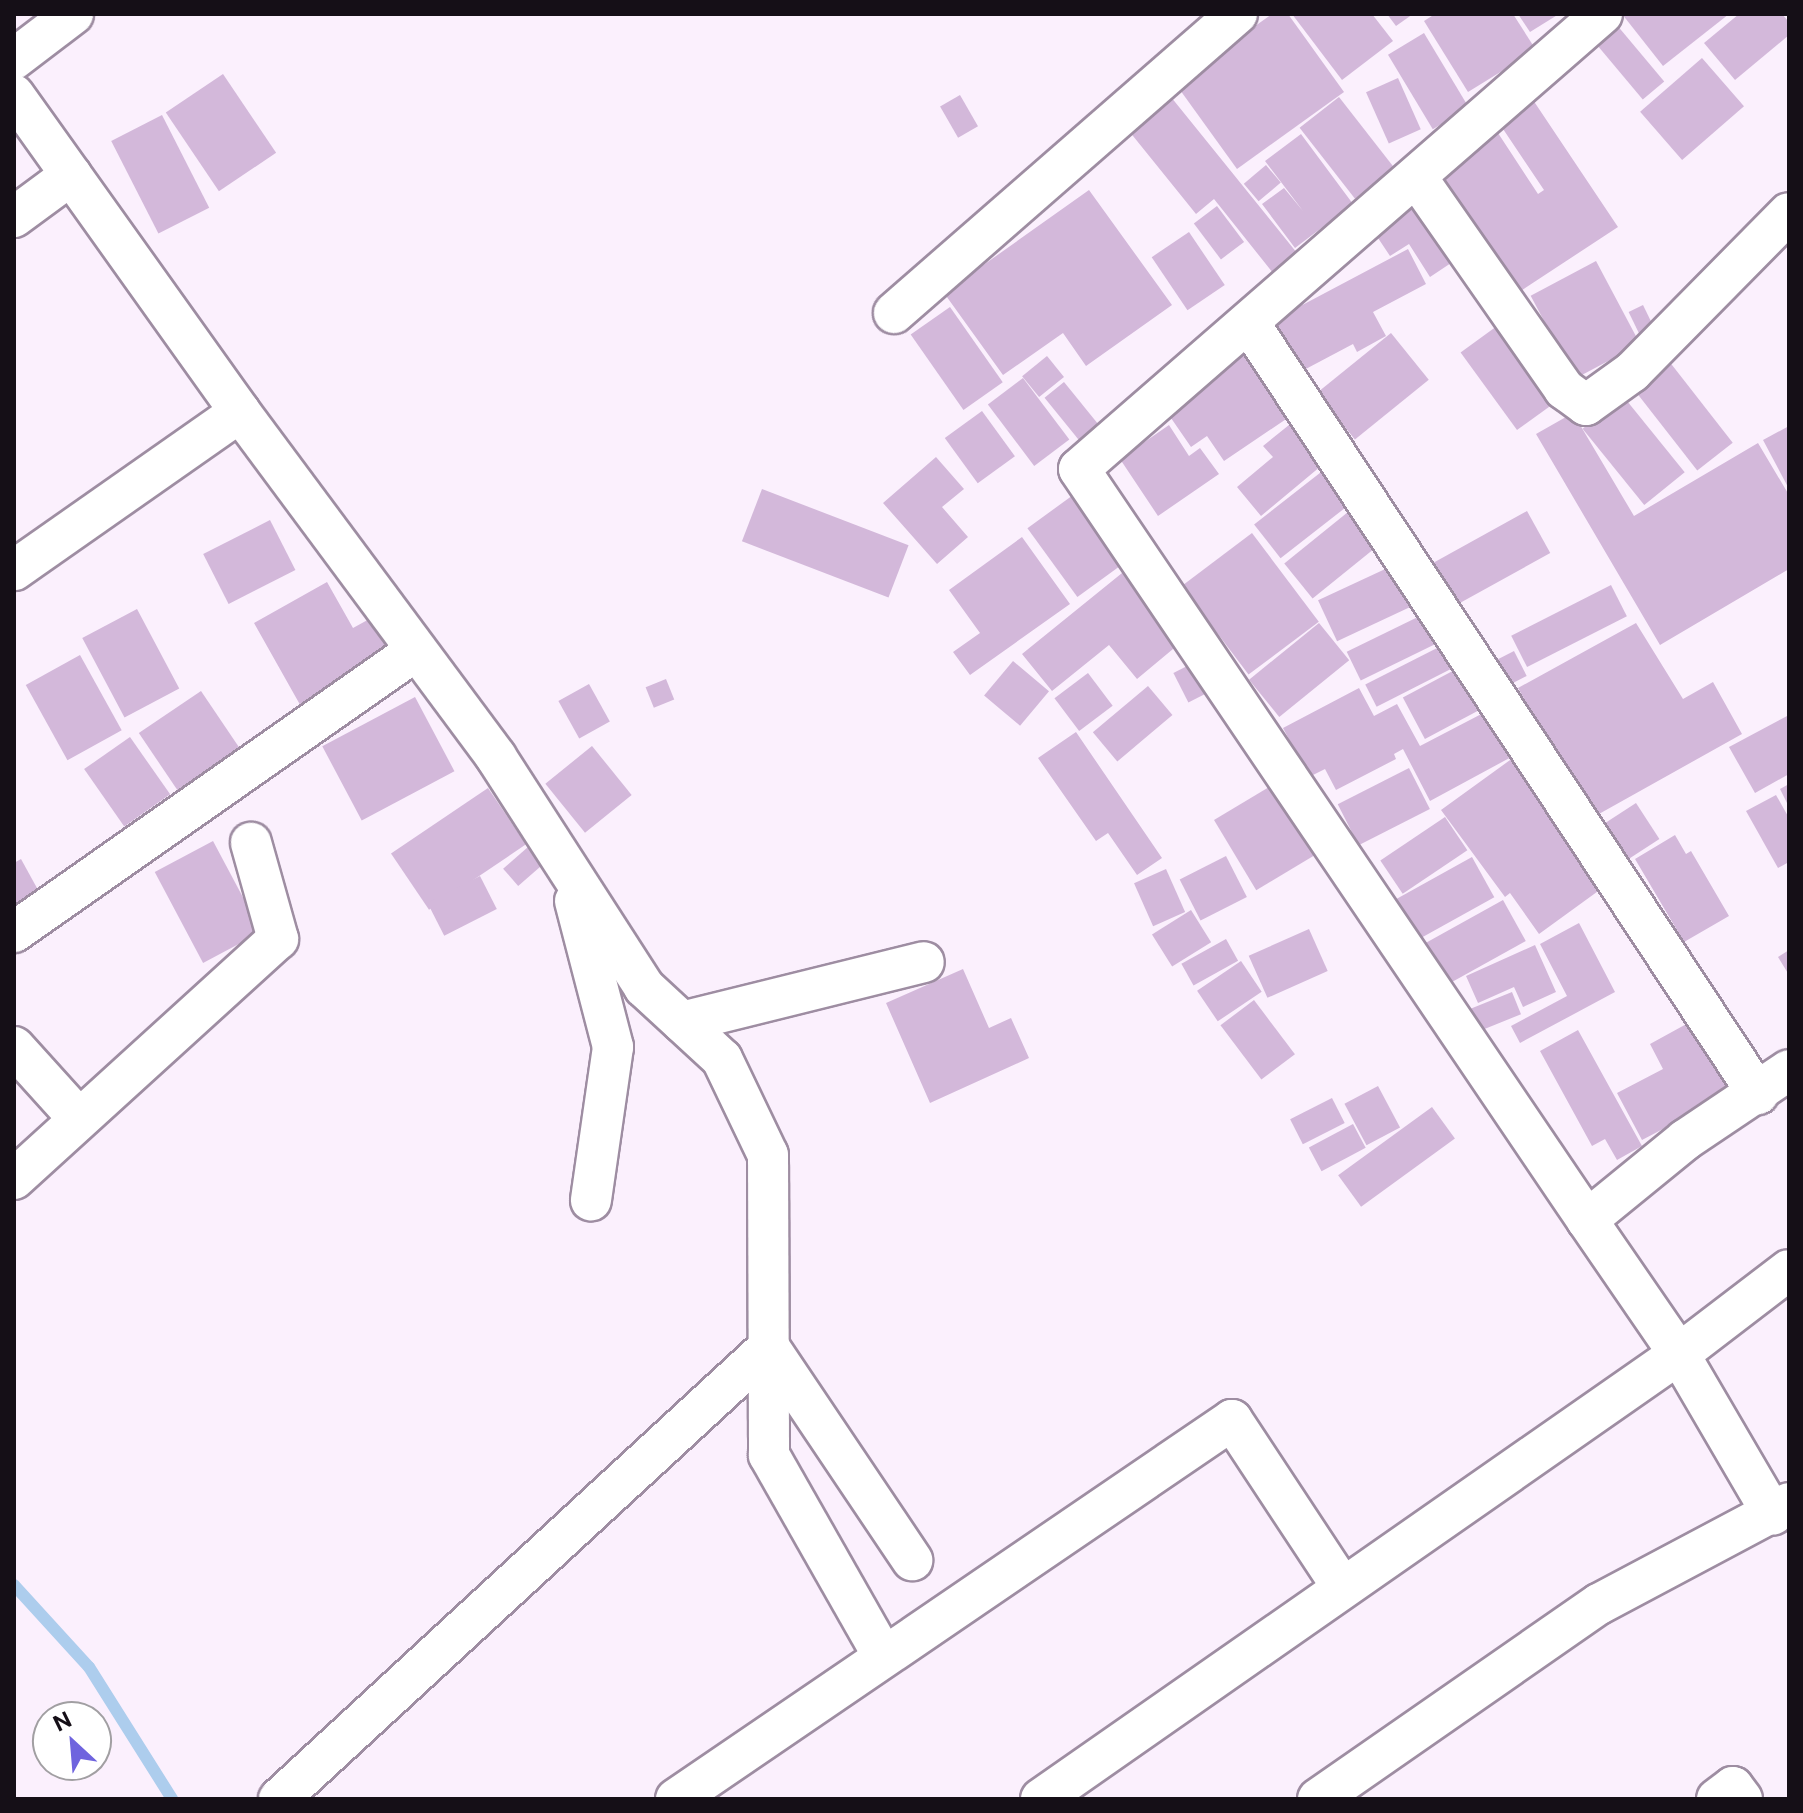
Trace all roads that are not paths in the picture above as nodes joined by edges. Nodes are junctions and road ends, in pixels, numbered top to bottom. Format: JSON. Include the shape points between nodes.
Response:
{"nodes":[{"id":1,"x":73,"y":14,"type":"edge"},
{"id":2,"x":1237,"y":14,"type":"edge"},
{"id":3,"x":1602,"y":14,"type":"edge"},
{"id":4,"x":14,"y":59,"type":"edge"},
{"id":5,"x":14,"y":95,"type":"edge"},
{"id":6,"x":71,"y":175,"type":"junction"},
{"id":7,"x":1417,"y":178,"type":"junction"},
{"id":8,"x":1789,"y":213,"type":"edge"},
{"id":9,"x":14,"y":217,"type":"edge"},
{"id":10,"x":894,"y":313,"type":"dead end"},
{"id":11,"x":1249,"y":323,"type":"junction"},
{"id":12,"x":240,"y":412,"type":"junction"},
{"id":13,"x":14,"y":570,"type":"edge"},
{"id":14,"x":416,"y":650,"type":"junction"},
{"id":15,"x":251,"y":843,"type":"dead end"},
{"id":16,"x":566,"y":866,"type":"junction"},
{"id":17,"x":14,"y":932,"type":"edge"},
{"id":18,"x":924,"y":962,"type":"dead end"},
{"id":19,"x":682,"y":1022,"type":"junction"},
{"id":20,"x":14,"y":1047,"type":"edge"},
{"id":21,"x":1774,"y":1082,"type":"edge"},
{"id":22,"x":79,"y":1119,"type":"junction"},
{"id":23,"x":14,"y":1179,"type":"edge"},
{"id":24,"x":591,"y":1200,"type":"dead end"},
{"id":25,"x":1587,"y":1220,"type":"junction"},
{"id":26,"x":1789,"y":1270,"type":"edge"},
{"id":27,"x":769,"y":1347,"type":"junction"},
{"id":28,"x":1679,"y":1354,"type":"junction"},
{"id":29,"x":1781,"y":1509,"type":"edge"},
{"id":30,"x":912,"y":1560,"type":"dead end"},
{"id":31,"x":1342,"y":1587,"type":"junction"},
{"id":32,"x":883,"y":1656,"type":"junction"},
{"id":33,"x":279,"y":1799,"type":"edge"},
{"id":34,"x":676,"y":1799,"type":"edge"},
{"id":35,"x":1041,"y":1799,"type":"edge"},
{"id":36,"x":1318,"y":1799,"type":"edge"},
{"id":37,"x":1717,"y":1799,"type":"edge"},
{"id":38,"x":1742,"y":1799,"type":"edge"}],
"edges":[{"from":1,"to":4,"type":"street"},
{"from":2,"to":10,"type":"street"},
{"from":3,"to":7,"type":"street"},
{"from":5,"to":6,"type":"street"},
{"from":6,"to":9,"type":"street"},
{"from":6,"to":12,"type":"street"},
{"from":7,"to":8,"type":"street","via":[[1564,389],[1586,405],[1632,372]]},
{"from":7,"to":11,"type":"street"},
{"from":11,"to":21,"type":"street"},
{"from":11,"to":25,"type":"street","via":[[1079,469]]},
{"from":12,"to":13,"type":"street"},
{"from":12,"to":14,"type":"street"},
{"from":14,"to":16,"type":"street","via":[[496,757]]},
{"from":14,"to":17,"type":"street"},
{"from":15,"to":22,"type":"street","via":[[278,939]]},
{"from":16,"to":19,"type":"street","via":[[644,987]]},
{"from":16,"to":24,"type":"street","via":[[613,1047]]},
{"from":18,"to":19,"type":"street"},
{"from":19,"to":27,"type":"street","via":[[722,1059],[768,1155]]},
{"from":20,"to":22,"type":"street"},
{"from":21,"to":25,"type":"street","via":[[1685,1140]]},
{"from":22,"to":23,"type":"street"},
{"from":25,"to":28,"type":"street"},
{"from":26,"to":28,"type":"street"},
{"from":27,"to":30,"type":"street"},
{"from":27,"to":32,"type":"street","via":[[769,1455]]},
{"from":27,"to":33,"type":"street"},
{"from":28,"to":29,"type":"street"},
{"from":28,"to":31,"type":"street"},
{"from":29,"to":36,"type":"street","via":[[1599,1604]]},
{"from":31,"to":32,"type":"street","via":[[1232,1420]]},
{"from":31,"to":35,"type":"street"},
{"from":32,"to":34,"type":"street"},
{"from":37,"to":38,"type":"street","via":[[1733,1787]]}]}
